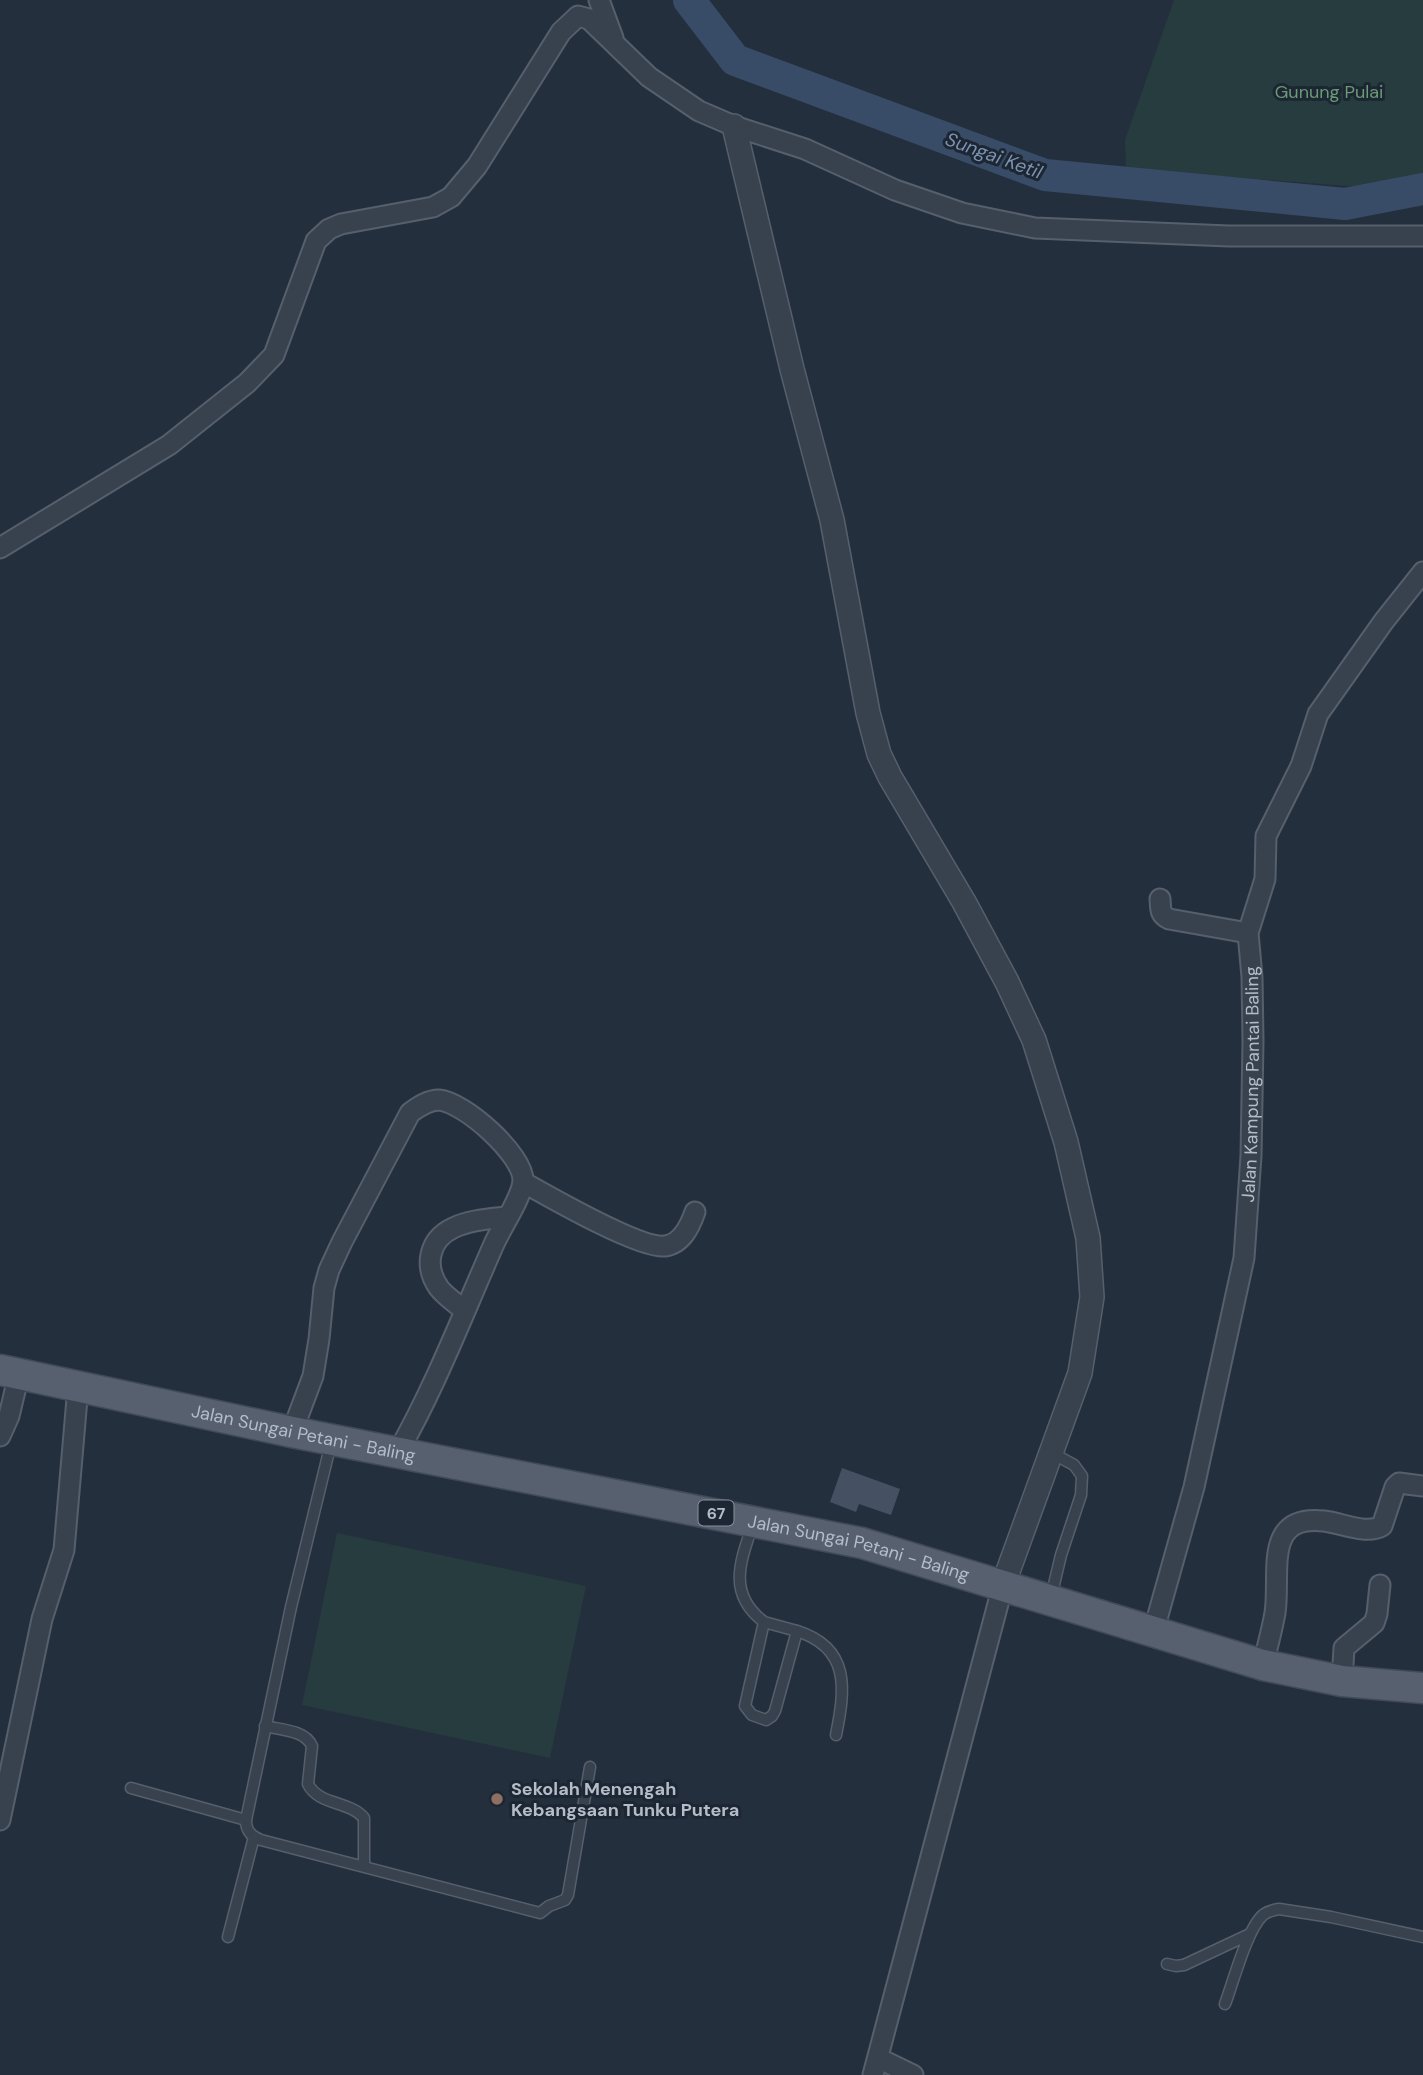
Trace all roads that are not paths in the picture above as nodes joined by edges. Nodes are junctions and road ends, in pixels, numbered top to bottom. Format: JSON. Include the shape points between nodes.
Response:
{"nodes":[{"id":1,"x":599,"y":0,"type":"edge"},
{"id":2,"x":614,"y":42,"type":"junction"},
{"id":3,"x":734,"y":126,"type":"junction"},
{"id":4,"x":1423,"y":236,"type":"edge"},
{"id":5,"x":0,"y":548,"type":"edge"},
{"id":6,"x":1423,"y":572,"type":"edge"},
{"id":7,"x":1160,"y":899,"type":"dead end"},
{"id":8,"x":1248,"y":933,"type":"junction"},
{"id":9,"x":523,"y":1182,"type":"junction"},
{"id":10,"x":695,"y":1212,"type":"dead end"},
{"id":11,"x":507,"y":1217,"type":"junction"},
{"id":12,"x":464,"y":1310,"type":"junction"},
{"id":13,"x":9,"y":1372,"type":"edge"},
{"id":14,"x":78,"y":1387,"type":"junction"},
{"id":15,"x":292,"y":1432,"type":"junction"},
{"id":16,"x":0,"y":1436,"type":"edge"},
{"id":17,"x":331,"y":1439,"type":"junction"},
{"id":18,"x":398,"y":1452,"type":"junction"},
{"id":19,"x":1052,"y":1453,"type":"junction"},
{"id":20,"x":1423,"y":1486,"type":"edge"},
{"id":21,"x":754,"y":1520,"type":"junction"},
{"id":22,"x":1003,"y":1585,"type":"junction"},
{"id":23,"x":1381,"y":1585,"type":"dead end"},
{"id":24,"x":1050,"y":1600,"type":"junction"},
{"id":25,"x":764,"y":1622,"type":"junction"},
{"id":26,"x":797,"y":1631,"type":"junction"},
{"id":27,"x":1153,"y":1633,"type":"junction"},
{"id":28,"x":1263,"y":1665,"type":"junction"},
{"id":29,"x":1342,"y":1681,"type":"junction"},
{"id":30,"x":1423,"y":1688,"type":"edge"},
{"id":31,"x":265,"y":1727,"type":"junction"},
{"id":32,"x":836,"y":1735,"type":"dead end"},
{"id":33,"x":590,"y":1767,"type":"dead end"},
{"id":34,"x":131,"y":1788,"type":"dead end"},
{"id":35,"x":0,"y":1820,"type":"edge"},
{"id":36,"x":246,"y":1820,"type":"junction"},
{"id":37,"x":254,"y":1837,"type":"junction"},
{"id":38,"x":364,"y":1865,"type":"junction"},
{"id":39,"x":1250,"y":1934,"type":"junction"},
{"id":40,"x":228,"y":1937,"type":"dead end"},
{"id":41,"x":1423,"y":1937,"type":"edge"},
{"id":42,"x":1167,"y":1964,"type":"dead end"},
{"id":43,"x":1225,"y":2004,"type":"dead end"},
{"id":44,"x":876,"y":2067,"type":"edge"},
{"id":45,"x":913,"y":2075,"type":"edge"}],
"edges":[{"from":1,"to":2,"type":"street"},
{"from":2,"to":3,"type":"street","via":[[671,93]]},
{"from":2,"to":5,"type":"street","via":[[586,16],[575,17],[477,166],[451,197],[433,207],[329,229],[316,241],[274,355],[247,383],[169,445]]},
{"from":3,"to":4,"type":"street","via":[[805,149],[930,203],[1035,228],[1229,236]]},
{"from":3,"to":19,"type":"street","via":[[832,520],[879,754],[964,902],[1034,1040],[1079,1191],[1091,1268],[1090,1320],[1077,1382]]},
{"from":6,"to":8,"type":"street","name":"Jalan Kampung Pantai Baling","via":[[1318,714],[1301,766],[1266,836],[1265,879]]},
{"from":7,"to":8,"type":"street","via":[[1161,912],[1169,919]]},
{"from":8,"to":27,"type":"street","name":"Jalan Kampung Pantai Baling","via":[[1253,1041],[1244,1258],[1194,1487]]},
{"from":9,"to":10,"type":"street","via":[[579,1214],[651,1245],[677,1242]]},
{"from":9,"to":11,"type":"street"},
{"from":9,"to":15,"type":"street","via":[[512,1155],[462,1109],[440,1100],[410,1113],[329,1270],[313,1377]]},
{"from":11,"to":12,"type":"street"},
{"from":11,"to":12,"type":"street","via":[[453,1228],[430,1252],[429,1265],[437,1286]]},
{"from":12,"to":18,"type":"street","via":[[424,1406]]},
{"from":13,"to":14,"type":"main road","name":"Jalan Sungai Petani - Baling","number":"67"},
{"from":13,"to":16,"type":"street","via":[[9,1416]]},
{"from":14,"to":15,"type":"main road","name":"Jalan Sungai Petani - Baling","number":"67"},
{"from":14,"to":35,"type":"street","via":[[64,1550],[42,1619]]},
{"from":15,"to":17,"type":"main road","name":"Jalan Sungai Petani - Baling","number":"67"},
{"from":17,"to":18,"type":"main road","name":"Jalan Sungai Petani - Baling","number":"67"},
{"from":17,"to":31,"type":"lane"},
{"from":18,"to":21,"type":"main road","name":"Jalan Sungai Petani - Baling","number":"67"},
{"from":19,"to":22,"type":"street"},
{"from":19,"to":24,"type":"lane","via":[[1074,1465],[1082,1476],[1081,1496]]},
{"from":20,"to":28,"type":"street","via":[[1399,1483],[1379,1528],[1304,1520],[1292,1527],[1278,1547],[1276,1611]]},
{"from":21,"to":22,"type":"main road","name":"Jalan Sungai Petani - Baling","number":"67","via":[[862,1543]]},
{"from":21,"to":25,"type":"lane","via":[[744,1550],[740,1590],[748,1608]]},
{"from":22,"to":24,"type":"main road","name":"Jalan Sungai Petani - Baling","number":"67"},
{"from":22,"to":44,"type":"street"},
{"from":23,"to":29,"type":"street","via":[[1374,1623],[1345,1648]]},
{"from":24,"to":27,"type":"main road","name":"Jalan Sungai Petani - Baling","number":"67"},
{"from":25,"to":26,"type":"lane"},
{"from":25,"to":26,"type":"lane","via":[[745,1706],[758,1718],[772,1717]]},
{"from":26,"to":32,"type":"lane","via":[[826,1648],[841,1671],[844,1688]]},
{"from":27,"to":28,"type":"main road","name":"Jalan Sungai Petani - Baling","number":"67"},
{"from":28,"to":29,"type":"main road","name":"Jalan Sungai Petani - Baling","number":"67"},
{"from":29,"to":30,"type":"main road","name":"Jalan Sungai Petani - Baling","number":"67"},
{"from":31,"to":36,"type":"lane"},
{"from":31,"to":38,"type":"lane","via":[[300,1734],[310,1742],[311,1790],[364,1818]]},
{"from":33,"to":38,"type":"lane","via":[[569,1895],[540,1913]]},
{"from":34,"to":36,"type":"lane"},
{"from":36,"to":37,"type":"lane"},
{"from":37,"to":38,"type":"lane"},
{"from":37,"to":40,"type":"lane"},
{"from":39,"to":41,"type":"lane","via":[[1263,1915],[1279,1909]]},
{"from":39,"to":42,"type":"lane","via":[[1184,1965]]},
{"from":39,"to":43,"type":"lane"},
{"from":44,"to":45,"type":"street"}]}
